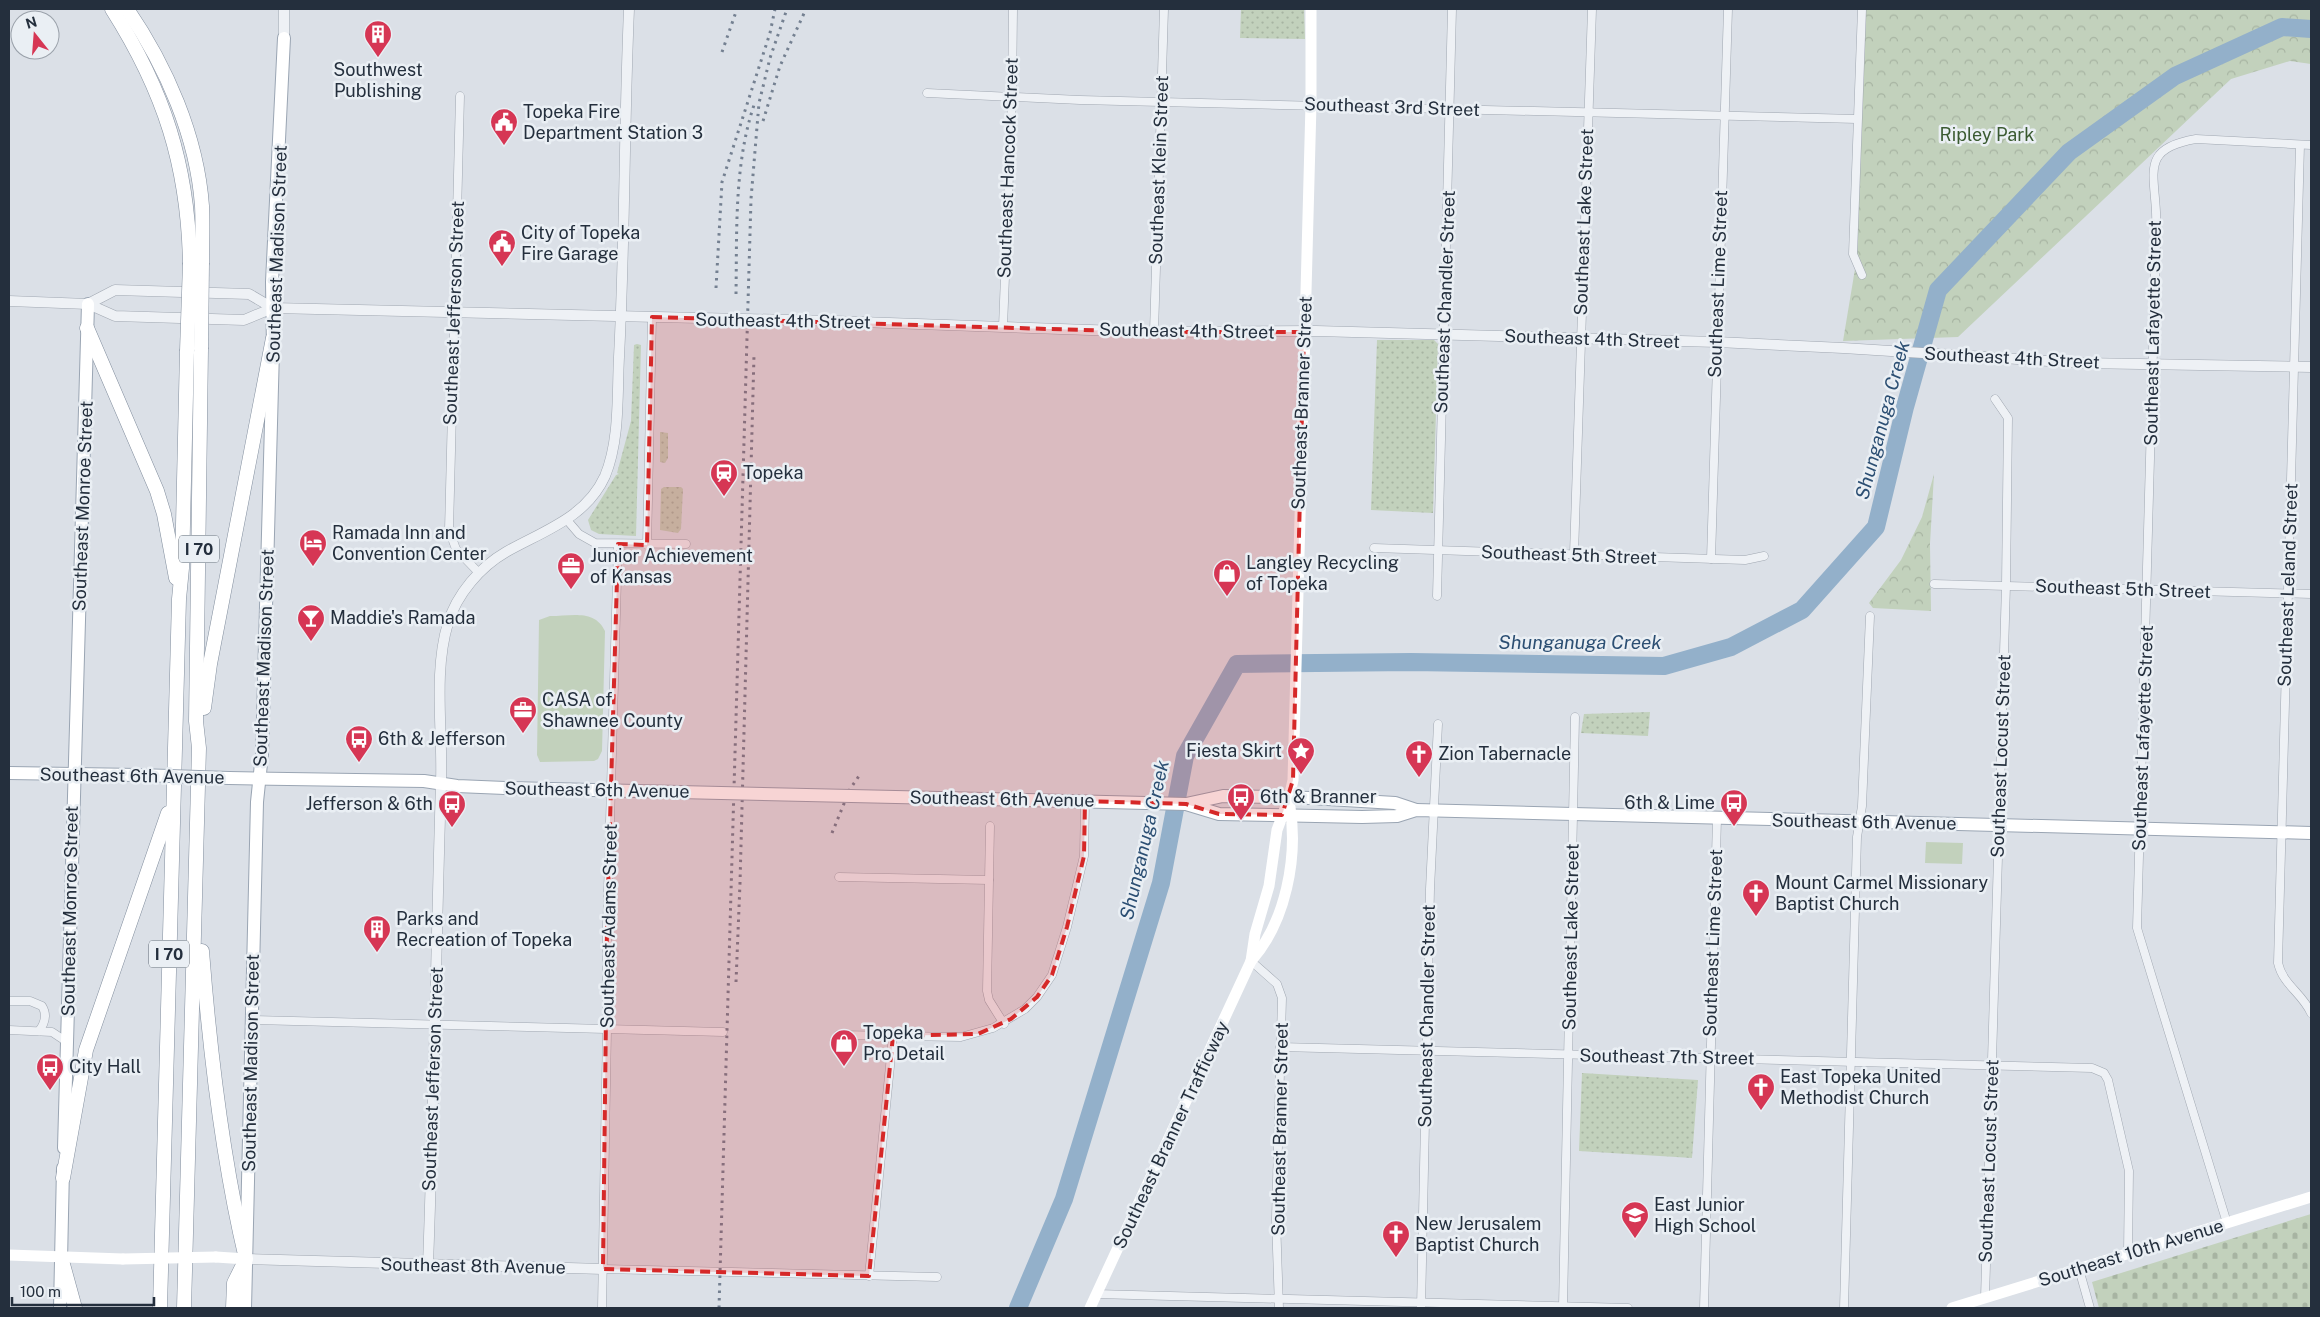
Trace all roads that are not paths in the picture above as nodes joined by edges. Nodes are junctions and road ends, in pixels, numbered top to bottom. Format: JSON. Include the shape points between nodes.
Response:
{"nodes":[{"id":1,"x":112,"y":9,"type":"edge"},
{"id":2,"x":127,"y":9,"type":"edge"},
{"id":3,"x":284,"y":9,"type":"edge"},
{"id":4,"x":629,"y":9,"type":"edge"},
{"id":5,"x":1012,"y":9,"type":"edge"},
{"id":6,"x":1164,"y":9,"type":"edge"},
{"id":7,"x":1311,"y":9,"type":"edge"},
{"id":8,"x":1452,"y":9,"type":"edge"},
{"id":9,"x":1592,"y":9,"type":"edge"},
{"id":10,"x":1728,"y":9,"type":"edge"},
{"id":11,"x":1862,"y":9,"type":"edge"},
{"id":12,"x":284,"y":38,"type":"joint"},
{"id":13,"x":927,"y":93,"type":"dead end"},
{"id":14,"x":460,"y":96,"type":"dead end"},
{"id":15,"x":1012,"y":98,"type":"junction"},
{"id":16,"x":1161,"y":101,"type":"junction"},
{"id":17,"x":1311,"y":104,"type":"junction"},
{"id":18,"x":1450,"y":109,"type":"junction"},
{"id":19,"x":1589,"y":112,"type":"junction"},
{"id":20,"x":1724,"y":116,"type":"junction"},
{"id":21,"x":1857,"y":119,"type":"junction"},
{"id":22,"x":2300,"y":145,"type":"junction"},
{"id":23,"x":2311,"y":145,"type":"edge"},
{"id":24,"x":196,"y":263,"type":"junction"},
{"id":25,"x":1862,"y":275,"type":"dead end"},
{"id":26,"x":9,"y":301,"type":"edge"},
{"id":27,"x":88,"y":304,"type":"junction"},
{"id":28,"x":273,"y":308,"type":"junction"},
{"id":29,"x":453,"y":312,"type":"junction"},
{"id":30,"x":621,"y":317,"type":"junction"},
{"id":31,"x":652,"y":317,"type":"junction"},
{"id":32,"x":1003,"y":326,"type":"junction"},
{"id":33,"x":87,"y":328,"type":"junction"},
{"id":34,"x":1154,"y":332,"type":"junction"},
{"id":35,"x":1304,"y":332,"type":"junction"},
{"id":36,"x":1444,"y":335,"type":"junction"},
{"id":37,"x":274,"y":338,"type":"junction"},
{"id":38,"x":1580,"y":338,"type":"junction"},
{"id":39,"x":1716,"y":342,"type":"junction"},
{"id":40,"x":194,"y":350,"type":"junction"},
{"id":41,"x":2153,"y":365,"type":"junction"},
{"id":42,"x":2294,"y":366,"type":"junction"},
{"id":43,"x":2311,"y":367,"type":"edge"},
{"id":44,"x":1995,"y":398,"type":"dead end"},
{"id":45,"x":567,"y":520,"type":"junction"},
{"id":46,"x":618,"y":544,"type":"junction"},
{"id":47,"x":686,"y":544,"type":"dead end"},
{"id":48,"x":647,"y":545,"type":"junction"},
{"id":49,"x":1374,"y":548,"type":"dead end"},
{"id":50,"x":1438,"y":550,"type":"junction"},
{"id":51,"x":1574,"y":554,"type":"junction"},
{"id":52,"x":1764,"y":556,"type":"dead end"},
{"id":53,"x":1711,"y":559,"type":"junction"},
{"id":54,"x":479,"y":573,"type":"junction"},
{"id":55,"x":1934,"y":584,"type":"dead end"},
{"id":56,"x":2006,"y":585,"type":"junction"},
{"id":57,"x":2147,"y":589,"type":"junction"},
{"id":58,"x":2288,"y":593,"type":"junction"},
{"id":59,"x":2311,"y":594,"type":"edge"},
{"id":60,"x":1437,"y":596,"type":"dead end"},
{"id":61,"x":179,"y":599,"type":"junction"},
{"id":62,"x":1870,"y":616,"type":"dead end"},
{"id":63,"x":1575,"y":717,"type":"dead end"},
{"id":64,"x":1438,"y":724,"type":"dead end"},
{"id":65,"x":199,"y":748,"type":"junction"},
{"id":66,"x":9,"y":773,"type":"edge"},
{"id":67,"x":74,"y":774,"type":"junction"},
{"id":68,"x":260,"y":780,"type":"junction"},
{"id":69,"x":441,"y":784,"type":"junction"},
{"id":70,"x":173,"y":796,"type":"junction"},
{"id":71,"x":1289,"y":798,"type":"junction"},
{"id":72,"x":1086,"y":801,"type":"junction"},
{"id":73,"x":1186,"y":804,"type":"junction"},
{"id":74,"x":1416,"y":810,"type":"junction"},
{"id":75,"x":1434,"y":811,"type":"junction"},
{"id":76,"x":1573,"y":814,"type":"junction"},
{"id":77,"x":1287,"y":815,"type":"junction"},
{"id":78,"x":1717,"y":818,"type":"junction"},
{"id":79,"x":1859,"y":821,"type":"junction"},
{"id":80,"x":1998,"y":825,"type":"junction"},
{"id":81,"x":990,"y":826,"type":"dead end"},
{"id":82,"x":2140,"y":829,"type":"junction"},
{"id":83,"x":2281,"y":832,"type":"junction"},
{"id":84,"x":2311,"y":833,"type":"edge"},
{"id":85,"x":839,"y":877,"type":"dead end"},
{"id":86,"x":989,"y":880,"type":"junction"},
{"id":87,"x":196,"y":890,"type":"junction"},
{"id":88,"x":1252,"y":961,"type":"junction"},
{"id":89,"x":9,"y":1001,"type":"edge"},
{"id":90,"x":2311,"y":1013,"type":"edge"},
{"id":91,"x":253,"y":1020,"type":"junction"},
{"id":92,"x":435,"y":1024,"type":"junction"},
{"id":93,"x":1004,"y":1024,"type":"junction"},
{"id":94,"x":9,"y":1030,"type":"edge"},
{"id":95,"x":607,"y":1030,"type":"junction"},
{"id":96,"x":39,"y":1031,"type":"junction"},
{"id":97,"x":723,"y":1032,"type":"dead end"},
{"id":98,"x":838,"y":1035,"type":"dead end"},
{"id":99,"x":893,"y":1036,"type":"junction"},
{"id":100,"x":67,"y":1042,"type":"junction"},
{"id":101,"x":1280,"y":1047,"type":"junction"},
{"id":102,"x":1427,"y":1051,"type":"junction"},
{"id":103,"x":1569,"y":1055,"type":"junction"},
{"id":104,"x":1710,"y":1058,"type":"junction"},
{"id":105,"x":1851,"y":1062,"type":"junction"},
{"id":106,"x":1993,"y":1065,"type":"junction"},
{"id":107,"x":63,"y":1178,"type":"junction"},
{"id":108,"x":2311,"y":1197,"type":"edge"},
{"id":109,"x":2227,"y":1223,"type":"junction"},
{"id":110,"x":2128,"y":1253,"type":"junction"},
{"id":111,"x":9,"y":1255,"type":"edge"},
{"id":112,"x":61,"y":1257,"type":"junction"},
{"id":113,"x":246,"y":1259,"type":"junction"},
{"id":114,"x":428,"y":1265,"type":"junction"},
{"id":115,"x":603,"y":1269,"type":"junction"},
{"id":116,"x":2079,"y":1269,"type":"junction"},
{"id":117,"x":869,"y":1276,"type":"junction"},
{"id":118,"x":937,"y":1278,"type":"dead end"},
{"id":119,"x":1096,"y":1294,"type":"junction"},
{"id":120,"x":1985,"y":1298,"type":"junction"},
{"id":121,"x":1279,"y":1299,"type":"junction"},
{"id":122,"x":1421,"y":1306,"type":"edge"},
{"id":123,"x":1563,"y":1307,"type":"junction"},
{"id":124,"x":60,"y":1308,"type":"edge"},
{"id":125,"x":75,"y":1308,"type":"edge"},
{"id":126,"x":160,"y":1308,"type":"edge"},
{"id":127,"x":184,"y":1308,"type":"edge"},
{"id":128,"x":233,"y":1308,"type":"edge"},
{"id":129,"x":245,"y":1308,"type":"edge"},
{"id":130,"x":602,"y":1308,"type":"edge"},
{"id":131,"x":1090,"y":1308,"type":"edge"},
{"id":132,"x":1279,"y":1308,"type":"edge"},
{"id":133,"x":1628,"y":1308,"type":"edge"},
{"id":134,"x":1704,"y":1308,"type":"edge"},
{"id":135,"x":1844,"y":1308,"type":"edge"},
{"id":136,"x":1952,"y":1308,"type":"edge"},
{"id":137,"x":2090,"y":1308,"type":"edge"}],
"edges":[{"from":1,"to":24,"type":"highway","number":"I 70","via":[[133,42],[164,109],[185,188]]},
{"from":2,"to":24,"type":"highway","number":"I 70","via":[[149,44],[180,110],[197,172],[202,206]]},
{"from":3,"to":12,"type":"street","name":"Southeast Madison Street"},
{"from":4,"to":30,"type":"street"},
{"from":5,"to":15,"type":"street","name":"Southeast Hancock Street"},
{"from":6,"to":16,"type":"street","name":"Southeast Klein Street"},
{"from":7,"to":17,"type":"main road","name":"Southeast Branner Street"},
{"from":8,"to":18,"type":"street","name":"Southeast Chandler Street"},
{"from":9,"to":19,"type":"street","name":"Southeast Lake Street"},
{"from":10,"to":20,"type":"street","name":"Southeast Lime Street"},
{"from":11,"to":21,"type":"street"},
{"from":12,"to":28,"type":"main road","name":"Southeast Madison Street"},
{"from":13,"to":15,"type":"street","name":"Southeast 3rd Street"},
{"from":14,"to":29,"type":"street","name":"Southeast Jefferson Street"},
{"from":15,"to":16,"type":"street","name":"Southeast 3rd Street"},
{"from":15,"to":32,"type":"street","name":"Southeast Hancock Street"},
{"from":16,"to":17,"type":"street","name":"Southeast 3rd Street"},
{"from":16,"to":34,"type":"street","name":"Southeast Klein Street"},
{"from":17,"to":18,"type":"street","name":"Southeast 3rd Street"},
{"from":17,"to":35,"type":"main road","name":"Southeast Branner Street"},
{"from":18,"to":19,"type":"street","name":"Southeast 3rd Street"},
{"from":18,"to":36,"type":"street","name":"Southeast Chandler Street"},
{"from":19,"to":20,"type":"street","name":"Southeast 3rd Street"},
{"from":19,"to":38,"type":"street","name":"Southeast Lake Street"},
{"from":20,"to":21,"type":"street","name":"Southeast 3rd Street"},
{"from":20,"to":39,"type":"street","name":"Southeast Lime Street"},
{"from":21,"to":25,"type":"street","via":[[1853,254]]},
{"from":22,"to":23,"type":"street"},
{"from":22,"to":41,"type":"street","name":"Southeast Lafayette Street","via":[[2196,139],[2162,151],[2152,173],[2156,240]]},
{"from":22,"to":42,"type":"street","name":"Southeast Leland Street"},
{"from":24,"to":40,"type":"highway","number":"I 70","bridge":true},
{"from":26,"to":27,"type":"street","name":"Southeast 4th Street"},
{"from":27,"to":28,"type":"street","name":"Southeast 4th Street","via":[[115,316],[244,320]]},
{"from":27,"to":28,"type":"street","name":"Southeast 4th Street","via":[[115,290],[250,294]]},
{"from":27,"to":33,"type":"main road","name":"Southeast Monroe Street"},
{"from":28,"to":29,"type":"street","name":"Southeast 4th Street"},
{"from":28,"to":37,"type":"main road","name":"Southeast Madison Street"},
{"from":29,"to":30,"type":"street","name":"Southeast 4th Street"},
{"from":29,"to":54,"type":"street","name":"Southeast Jefferson Street","via":[[449,530],[456,549]]},
{"from":30,"to":31,"type":"street","name":"Southeast 4th Street"},
{"from":30,"to":45,"type":"street","via":[[614,444],[597,488]]},
{"from":31,"to":32,"type":"street","name":"Southeast 4th Street"},
{"from":31,"to":48,"type":"street"},
{"from":32,"to":34,"type":"street","name":"Southeast 4th Street"},
{"from":33,"to":61,"type":"highway","via":[[157,491]]},
{"from":33,"to":67,"type":"main road","name":"Southeast Monroe Street"},
{"from":34,"to":35,"type":"street","name":"Southeast 4th Street"},
{"from":35,"to":36,"type":"street","name":"Southeast 4th Street"},
{"from":35,"to":71,"type":"main road","name":"Southeast Branner Street","via":[[1293,780]]},
{"from":36,"to":38,"type":"street","name":"Southeast 4th Street"},
{"from":36,"to":50,"type":"street","name":"Southeast Chandler Street"},
{"from":37,"to":65,"type":"highway","via":[[210,664]]},
{"from":37,"to":68,"type":"main road","name":"Southeast Madison Street"},
{"from":38,"to":39,"type":"street","name":"Southeast 4th Street"},
{"from":38,"to":51,"type":"street","name":"Southeast Lake Street"},
{"from":39,"to":41,"type":"street","name":"Southeast 4th Street"},
{"from":39,"to":53,"type":"street","name":"Southeast Lime Street"},
{"from":40,"to":61,"type":"highway","number":"I 70"},
{"from":40,"to":65,"type":"highway","number":"I 70","via":[[196,721]]},
{"from":41,"to":42,"type":"street","name":"Southeast 4th Street"},
{"from":41,"to":57,"type":"street","name":"Southeast Lafayette Street"},
{"from":42,"to":43,"type":"street","name":"Southeast 4th Street"},
{"from":42,"to":58,"type":"street","name":"Southeast Leland Street"},
{"from":44,"to":56,"type":"street","name":"Southeast Locust Street","via":[[2008,418]]},
{"from":45,"to":46,"type":"street","via":[[586,540]]},
{"from":45,"to":54,"type":"street","via":[[505,552]]},
{"from":46,"to":48,"type":"street"},
{"from":46,"to":95,"type":"street","name":"Southeast Adams Street","via":[[606,926]]},
{"from":47,"to":48,"type":"street"},
{"from":49,"to":50,"type":"street","name":"Southeast 5th Street"},
{"from":50,"to":51,"type":"street","name":"Southeast 5th Street"},
{"from":50,"to":60,"type":"street","name":"Southeast Chandler Street"},
{"from":51,"to":53,"type":"street","name":"Southeast 5th Street"},
{"from":52,"to":53,"type":"street","name":"Southeast 5th Street","via":[[1745,560]]},
{"from":54,"to":69,"type":"street","name":"Southeast Jefferson Street","via":[[463,592],[448,624],[441,685]]},
{"from":55,"to":56,"type":"street","name":"Southeast 5th Street"},
{"from":56,"to":57,"type":"street","name":"Southeast 5th Street"},
{"from":56,"to":80,"type":"street","name":"Southeast Locust Street"},
{"from":57,"to":58,"type":"street","name":"Southeast 5th Street"},
{"from":57,"to":82,"type":"street","name":"Southeast Lafayette Street"},
{"from":58,"to":59,"type":"street","name":"Southeast 5th Street"},
{"from":58,"to":83,"type":"street","name":"Southeast Leland Street"},
{"from":61,"to":70,"type":"highway","number":"I 70"},
{"from":62,"to":79,"type":"street"},
{"from":63,"to":76,"type":"street","name":"Southeast Lake Street"},
{"from":64,"to":75,"type":"street","name":"Southeast Chandler Street"},
{"from":65,"to":87,"type":"highway","number":"I 70"},
{"from":66,"to":67,"type":"main road","name":"Southeast 6th Avenue"},
{"from":67,"to":68,"type":"main road","name":"Southeast 6th Avenue","bridge":true},
{"from":67,"to":100,"type":"main road","name":"Southeast Monroe Street"},
{"from":68,"to":69,"type":"main road","name":"Southeast 6th Avenue","via":[[424,781]]},
{"from":68,"to":91,"type":"main road","name":"Southeast Madison Street"},
{"from":69,"to":72,"type":"main road","name":"Southeast 6th Avenue","bridge":true},
{"from":69,"to":92,"type":"street","name":"Southeast Jefferson Street"},
{"from":70,"to":107,"type":"highway","via":[[86,1050]]},
{"from":70,"to":126,"type":"highway","number":"I 70"},
{"from":71,"to":73,"type":"main road","name":"Southeast 6th Avenue","via":[[1223,796]]},
{"from":71,"to":74,"type":"main road","name":"Southeast 6th Avenue","via":[[1395,803]]},
{"from":71,"to":77,"type":"main road","name":"Southeast Branner Street"},
{"from":72,"to":73,"type":"main road","name":"Southeast 6th Avenue"},
{"from":72,"to":93,"type":"street","via":[[1084,856],[1052,975],[1037,997]]},
{"from":73,"to":77,"type":"main road","name":"Southeast 6th Avenue","via":[[1219,814]]},
{"from":74,"to":75,"type":"main road","name":"Southeast 6th Avenue"},
{"from":74,"to":77,"type":"main road","name":"Southeast 6th Avenue","via":[[1379,817]]},
{"from":75,"to":76,"type":"main road","name":"Southeast 6th Avenue"},
{"from":75,"to":102,"type":"street","name":"Southeast Chandler Street"},
{"from":76,"to":78,"type":"main road","name":"Southeast 6th Avenue"},
{"from":76,"to":103,"type":"street","name":"Southeast Lake Street"},
{"from":77,"to":88,"type":"main road","name":"Southeast Branner Street","via":[[1276,830],[1269,886],[1255,934]]},
{"from":77,"to":88,"type":"main road","name":"Southeast Branner Street","via":[[1294,832],[1282,902],[1262,949]]},
{"from":78,"to":79,"type":"main road","name":"Southeast 6th Avenue"},
{"from":78,"to":104,"type":"street","name":"Southeast Lime Street"},
{"from":79,"to":80,"type":"main road","name":"Southeast 6th Avenue"},
{"from":79,"to":105,"type":"street"},
{"from":80,"to":82,"type":"main road","name":"Southeast 6th Avenue"},
{"from":80,"to":106,"type":"street","name":"Southeast Locust Street"},
{"from":81,"to":86,"type":"street"},
{"from":82,"to":83,"type":"main road","name":"Southeast 6th Avenue"},
{"from":82,"to":109,"type":"street","name":"Southeast Lafayette Street","via":[[2137,934]]},
{"from":83,"to":84,"type":"main road","name":"Southeast 6th Avenue"},
{"from":83,"to":90,"type":"street","name":"Southeast Leland Street","via":[[2278,963],[2282,978]]},
{"from":85,"to":86,"type":"street"},
{"from":86,"to":93,"type":"street","via":[[987,991]]},
{"from":87,"to":113,"type":"highway","via":[[218,1110],[230,1191]]},
{"from":87,"to":127,"type":"highway","number":"I 70"},
{"from":88,"to":101,"type":"street","name":"Southeast Branner Street","via":[[1278,984],[1282,998]]},
{"from":88,"to":119,"type":"main road","name":"Southeast Branner Trafficway"},
{"from":89,"to":96,"type":"street","via":[[30,1001],[42,1006],[45,1020]]},
{"from":91,"to":92,"type":"street"},
{"from":91,"to":113,"type":"main road","name":"Southeast Madison Street"},
{"from":92,"to":95,"type":"street"},
{"from":92,"to":114,"type":"street","name":"Southeast Jefferson Street"},
{"from":93,"to":99,"type":"street","via":[[978,1034],[961,1036]]},
{"from":94,"to":96,"type":"street"},
{"from":95,"to":97,"type":"street"},
{"from":95,"to":115,"type":"street","name":"Southeast Adams Street"},
{"from":96,"to":100,"type":"street","via":[[58,1034]]},
{"from":98,"to":99,"type":"street"},
{"from":99,"to":117,"type":"street"},
{"from":100,"to":107,"type":"main road","name":"Southeast Monroe Street"},
{"from":101,"to":102,"type":"street","name":"Southeast 7th Street"},
{"from":101,"to":121,"type":"street","name":"Southeast Branner Street","via":[[1276,1219]]},
{"from":102,"to":103,"type":"street","name":"Southeast 7th Street"},
{"from":102,"to":122,"type":"street","name":"Southeast Chandler Street"},
{"from":103,"to":104,"type":"street","name":"Southeast 7th Street"},
{"from":103,"to":123,"type":"street","name":"Southeast Lake Street"},
{"from":104,"to":105,"type":"street","name":"Southeast 7th Street"},
{"from":104,"to":134,"type":"street","name":"Southeast Lime Street"},
{"from":105,"to":106,"type":"street","name":"Southeast 7th Street"},
{"from":105,"to":135,"type":"street"},
{"from":106,"to":110,"type":"street","name":"Southeast 7th Street","via":[[2092,1068],[2104,1073],[2129,1171]]},
{"from":106,"to":120,"type":"street","name":"Southeast Locust Street"},
{"from":107,"to":112,"type":"main road","name":"Southeast Monroe Street"},
{"from":108,"to":109,"type":"main road","name":"Southeast 10th Avenue"},
{"from":109,"to":110,"type":"main road","name":"Southeast 10th Avenue"},
{"from":110,"to":116,"type":"main road","name":"Southeast 10th Avenue"},
{"from":111,"to":112,"type":"main road","name":"Southeast 8th Avenue"},
{"from":112,"to":113,"type":"main road","name":"Southeast 8th Avenue","bridge":true},
{"from":112,"to":124,"type":"main road","name":"Southeast Monroe Street"},
{"from":112,"to":125,"type":"highway"},
{"from":113,"to":114,"type":"street","name":"Southeast 8th Avenue"},
{"from":113,"to":128,"type":"highway","via":[[234,1283]]},
{"from":113,"to":129,"type":"main road","name":"Southeast Madison Street"},
{"from":114,"to":115,"type":"street","name":"Southeast 8th Avenue"},
{"from":115,"to":117,"type":"street","name":"Southeast 8th Avenue"},
{"from":115,"to":130,"type":"street","name":"Southeast Adams Street"},
{"from":116,"to":120,"type":"main road","name":"Southeast 10th Avenue"},
{"from":116,"to":137,"type":"street"},
{"from":117,"to":118,"type":"street","name":"Southeast 8th Avenue"},
{"from":119,"to":121,"type":"street"},
{"from":119,"to":131,"type":"main road","name":"Southeast Branner Trafficway"},
{"from":120,"to":136,"type":"main road","name":"Southeast 10th Avenue"},
{"from":121,"to":122,"type":"street"},
{"from":121,"to":132,"type":"street","name":"Southeast Branner Street"},
{"from":122,"to":123,"type":"street"},
{"from":123,"to":133,"type":"street"}]}
